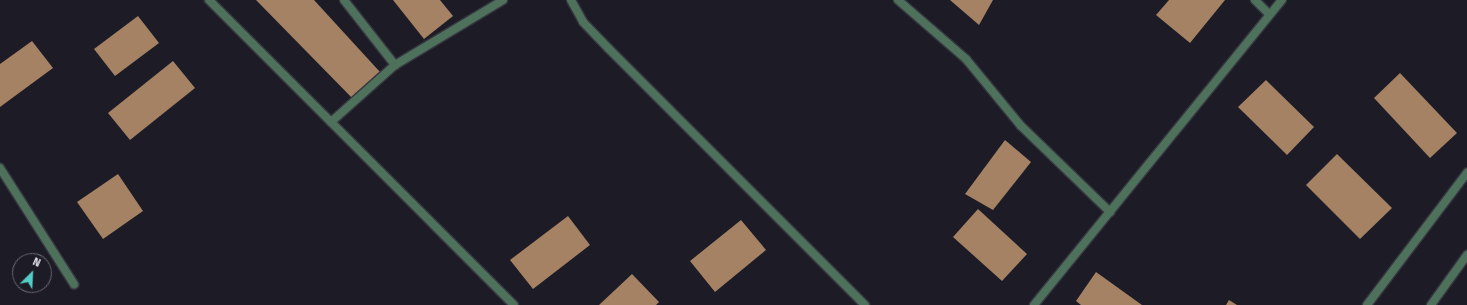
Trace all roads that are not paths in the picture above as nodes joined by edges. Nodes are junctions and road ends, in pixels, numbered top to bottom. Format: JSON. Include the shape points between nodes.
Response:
{"nodes":[{"id":1,"x":209,"y":0,"type":"edge"},
{"id":2,"x":344,"y":0,"type":"edge"},
{"id":3,"x":503,"y":0,"type":"edge"},
{"id":4,"x":571,"y":0,"type":"edge"},
{"id":5,"x":898,"y":0,"type":"edge"},
{"id":6,"x":1255,"y":0,"type":"edge"},
{"id":7,"x":1282,"y":0,"type":"edge"},
{"id":8,"x":1269,"y":14,"type":"junction"},
{"id":9,"x":395,"y":65,"type":"junction"},
{"id":10,"x":331,"y":122,"type":"junction"},
{"id":11,"x":0,"y":168,"type":"edge"},
{"id":12,"x":1467,"y":173,"type":"edge"},
{"id":13,"x":1110,"y":212,"type":"junction"},
{"id":14,"x":1467,"y":255,"type":"edge"},
{"id":15,"x":74,"y":284,"type":"dead end"},
{"id":16,"x":514,"y":305,"type":"edge"},
{"id":17,"x":865,"y":305,"type":"edge"},
{"id":18,"x":1034,"y":305,"type":"edge"},
{"id":19,"x":1367,"y":305,"type":"edge"},
{"id":20,"x":1431,"y":305,"type":"edge"}],
"edges":[{"from":1,"to":10,"type":"street"},
{"from":2,"to":9,"type":"street"},
{"from":3,"to":9,"type":"street"},
{"from":4,"to":17,"type":"street","via":[[593,33]]},
{"from":5,"to":13,"type":"street","via":[[966,58],[1021,126]]},
{"from":6,"to":8,"type":"street"},
{"from":7,"to":8,"type":"street"},
{"from":8,"to":13,"type":"street"},
{"from":9,"to":10,"type":"street"},
{"from":10,"to":16,"type":"street"},
{"from":11,"to":15,"type":"street"},
{"from":12,"to":19,"type":"street"},
{"from":13,"to":18,"type":"street"},
{"from":14,"to":20,"type":"street"}]}
